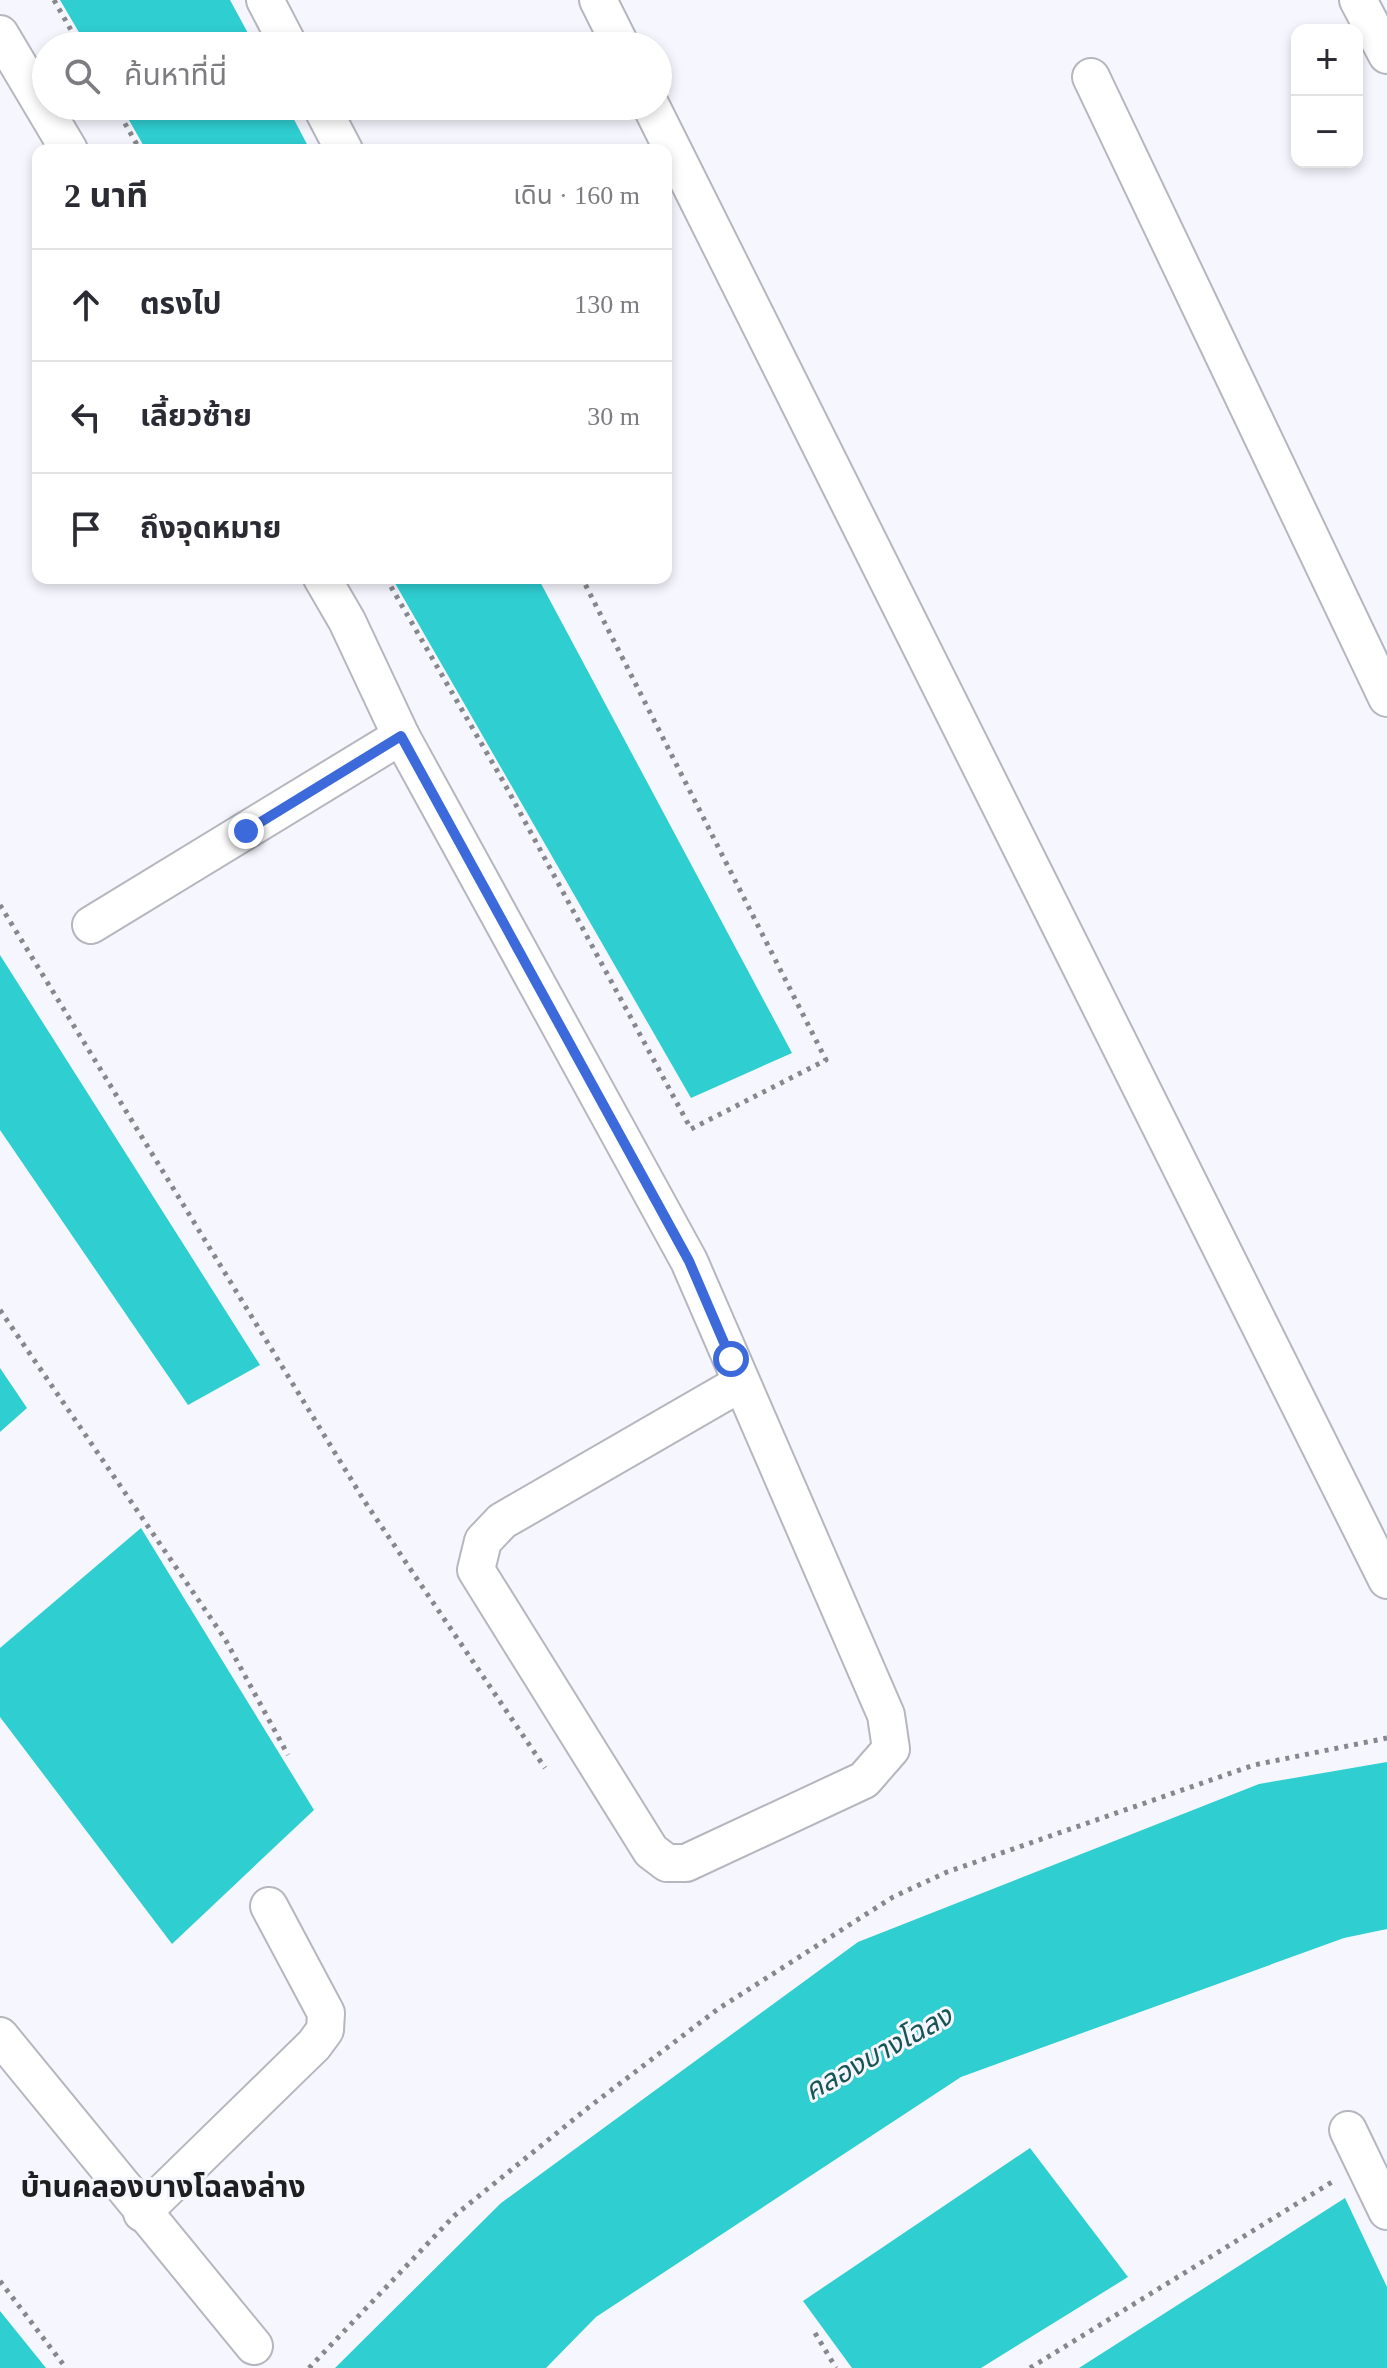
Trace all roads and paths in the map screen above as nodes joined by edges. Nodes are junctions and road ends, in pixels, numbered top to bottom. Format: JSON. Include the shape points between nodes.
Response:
{"nodes":[{"id":1,"x":54,"y":0,"type":"edge"},
{"id":2,"x":265,"y":0,"type":"edge"},
{"id":3,"x":598,"y":0,"type":"edge"},
{"id":4,"x":1358,"y":0,"type":"edge"},
{"id":5,"x":72,"y":32,"type":"edge"},
{"id":6,"x":282,"y":32,"type":"edge"},
{"id":7,"x":614,"y":32,"type":"edge"},
{"id":8,"x":0,"y":34,"type":"edge"},
{"id":9,"x":1387,"y":55,"type":"edge"},
{"id":10,"x":1091,"y":77,"type":"dead end"},
{"id":11,"x":32,"y":88,"type":"edge"},
{"id":12,"x":51,"y":120,"type":"edge"},
{"id":13,"x":123,"y":120,"type":"edge"},
{"id":14,"x":328,"y":120,"type":"edge"},
{"id":15,"x":658,"y":120,"type":"edge"},
{"id":16,"x":65,"y":144,"type":"edge"},
{"id":17,"x":137,"y":144,"type":"edge"},
{"id":18,"x":341,"y":144,"type":"edge"},
{"id":19,"x":670,"y":144,"type":"edge"},
{"id":20,"x":672,"y":148,"type":"edge"},
{"id":21,"x":325,"y":584,"type":"edge"},
{"id":22,"x":389,"y":584,"type":"edge"},
{"id":23,"x":585,"y":584,"type":"edge"},
{"id":24,"x":1387,"y":698,"type":"edge"},
{"id":25,"x":401,"y":736,"type":"junction"},
{"id":26,"x":0,"y":905,"type":"edge"},
{"id":27,"x":91,"y":925,"type":"dead end"},
{"id":28,"x":0,"y":1310,"type":"edge"},
{"id":29,"x":741,"y":1383,"type":"junction"},
{"id":30,"x":1387,"y":1580,"type":"edge"},
{"id":31,"x":1387,"y":1738,"type":"edge"},
{"id":32,"x":288,"y":1755,"type":"dead end"},
{"id":33,"x":545,"y":1768,"type":"dead end"},
{"id":34,"x":269,"y":1906,"type":"dead end"},
{"id":35,"x":0,"y":2036,"type":"edge"},
{"id":36,"x":1348,"y":2130,"type":"dead end"},
{"id":37,"x":1337,"y":2180,"type":"dead end"},
{"id":38,"x":1387,"y":2211,"type":"edge"},
{"id":39,"x":142,"y":2213,"type":"junction"},
{"id":40,"x":0,"y":2281,"type":"edge"},
{"id":41,"x":815,"y":2333,"type":"dead end"},
{"id":42,"x":254,"y":2346,"type":"dead end"},
{"id":43,"x":66,"y":2368,"type":"edge"},
{"id":44,"x":309,"y":2368,"type":"edge"},
{"id":45,"x":836,"y":2368,"type":"edge"},
{"id":46,"x":1030,"y":2368,"type":"edge"}],
"edges":[{"from":1,"to":5,"type":"path"},
{"from":2,"to":6,"type":"street"},
{"from":3,"to":7,"type":"street"},
{"from":4,"to":9,"type":"street"},
{"from":8,"to":11,"type":"street"},
{"from":10,"to":24,"type":"street"},
{"from":12,"to":16,"type":"street"},
{"from":13,"to":17,"type":"path"},
{"from":14,"to":18,"type":"street"},
{"from":15,"to":19,"type":"street"},
{"from":20,"to":30,"type":"street"},
{"from":21,"to":25,"type":"street"},
{"from":22,"to":23,"type":"path","via":[[691,1129],[826,1060]]},
{"from":25,"to":27,"type":"street"},
{"from":25,"to":29,"type":"street","via":[[689,1261]]},
{"from":26,"to":33,"type":"path","via":[[356,1488]]},
{"from":28,"to":32,"type":"path","via":[[225,1639]]},
{"from":29,"to":29,"type":"street","via":[[502,1521],[483,1541],[476,1570],[651,1851],[667,1863],[686,1863],[864,1780],[891,1749],[886,1715]]},
{"from":31,"to":44,"type":"path","via":[[1254,1765],[947,1872],[893,1897],[718,2009],[454,2216]]},
{"from":34,"to":39,"type":"street","via":[[326,2013],[325,2030]]},
{"from":35,"to":39,"type":"street"},
{"from":36,"to":38,"type":"street"},
{"from":37,"to":46,"type":"path"},
{"from":39,"to":42,"type":"street"},
{"from":40,"to":43,"type":"path"},
{"from":41,"to":45,"type":"path"}]}
